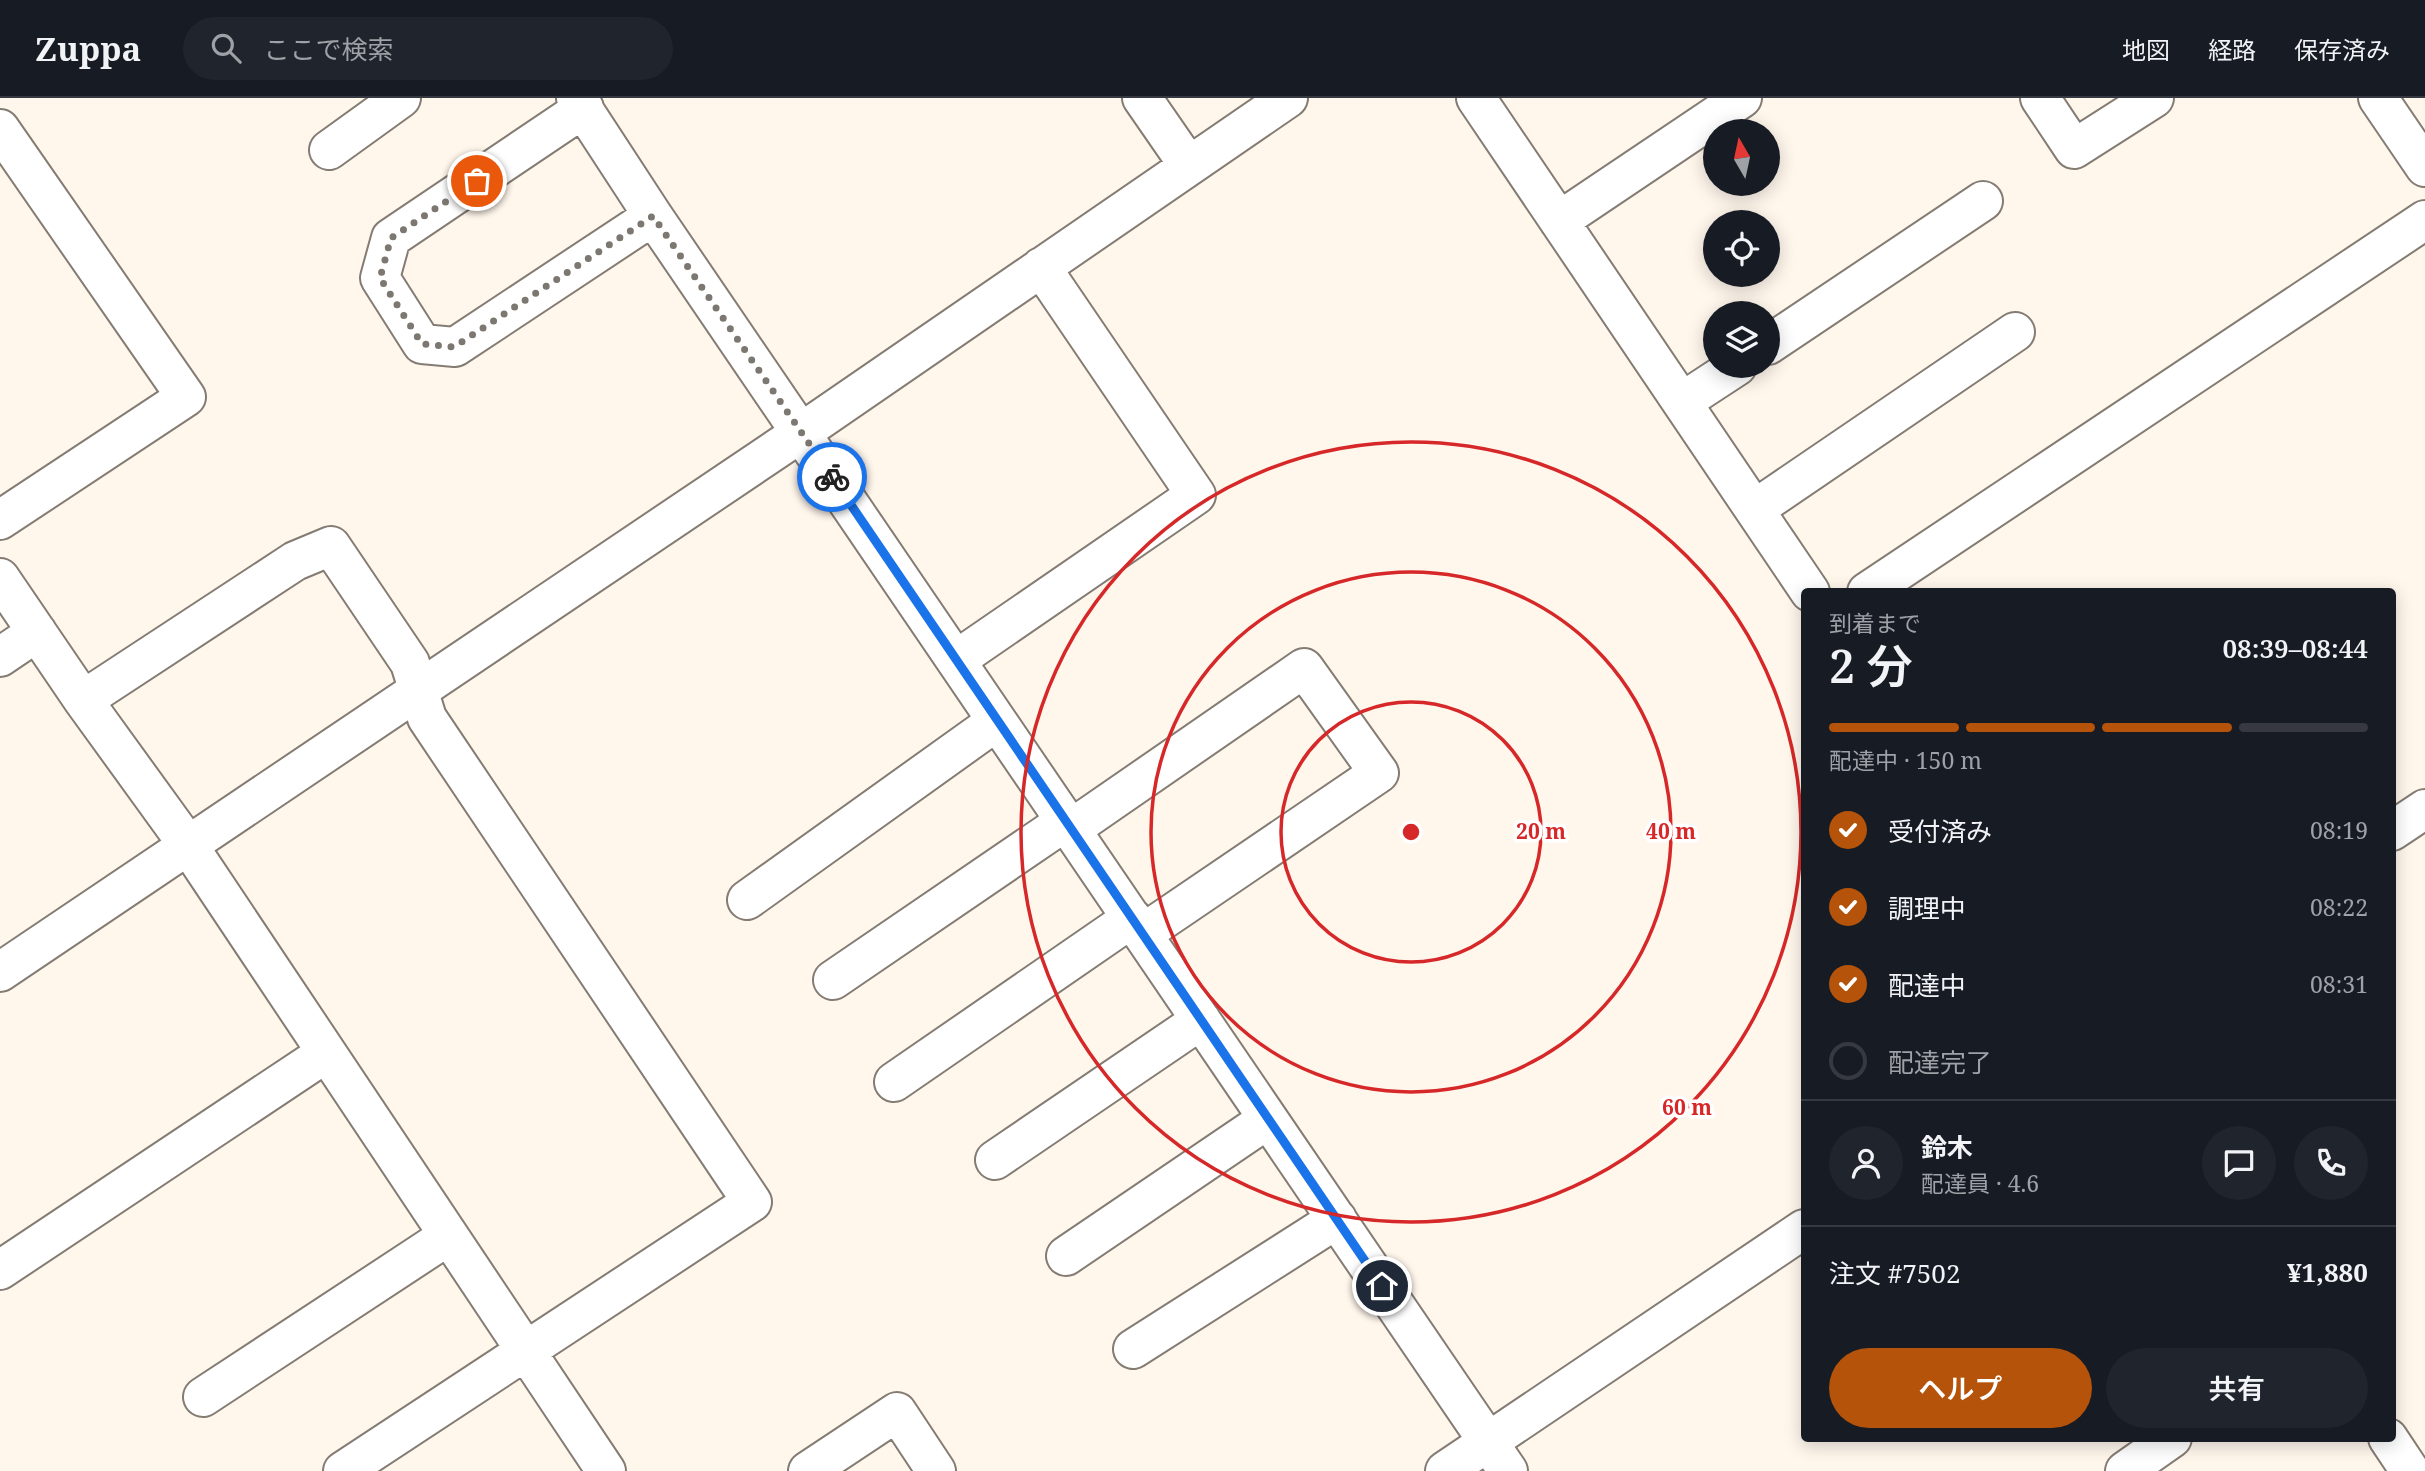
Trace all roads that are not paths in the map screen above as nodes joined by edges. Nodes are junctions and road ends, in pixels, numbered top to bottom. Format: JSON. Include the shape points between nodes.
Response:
{"nodes":[{"id":1,"x":401,"y":98,"type":"edge"},
{"id":2,"x":1142,"y":98,"type":"edge"},
{"id":3,"x":1288,"y":98,"type":"edge"},
{"id":4,"x":1476,"y":98,"type":"edge"},
{"id":5,"x":1742,"y":98,"type":"edge"},
{"id":6,"x":2040,"y":98,"type":"edge"},
{"id":7,"x":2154,"y":98,"type":"edge"},
{"id":8,"x":2378,"y":98,"type":"edge"},
{"id":9,"x":583,"y":102,"type":"edge"},
{"id":10,"x":0,"y":129,"type":"edge"},
{"id":11,"x":329,"y":150,"type":"dead end"},
{"id":12,"x":1189,"y":166,"type":"junction"},
{"id":13,"x":2425,"y":167,"type":"edge"},
{"id":14,"x":1983,"y":201,"type":"dead end"},
{"id":15,"x":653,"y":216,"type":"junction"},
{"id":16,"x":2425,"y":220,"type":"edge"},
{"id":17,"x":1559,"y":221,"type":"junction"},
{"id":18,"x":1041,"y":267,"type":"junction"},
{"id":19,"x":2015,"y":332,"type":"dead end"},
{"id":20,"x":1780,"y":337,"type":"edge"},
{"id":21,"x":1719,"y":378,"type":"edge"},
{"id":22,"x":1682,"y":402,"type":"junction"},
{"id":23,"x":802,"y":432,"type":"junction"},
{"id":24,"x":1755,"y":509,"type":"junction"},
{"id":25,"x":0,"y":520,"type":"edge"},
{"id":26,"x":0,"y":578,"type":"edge"},
{"id":27,"x":1807,"y":588,"type":"edge"},
{"id":28,"x":1873,"y":588,"type":"edge"},
{"id":29,"x":37,"y":632,"type":"junction"},
{"id":30,"x":0,"y":657,"type":"edge"},
{"id":31,"x":956,"y":660,"type":"junction"},
{"id":32,"x":419,"y":691,"type":"junction"},
{"id":33,"x":83,"y":700,"type":"junction"},
{"id":34,"x":997,"y":720,"type":"junction"},
{"id":35,"x":2425,"y":809,"type":"edge"},
{"id":36,"x":1068,"y":825,"type":"junction"},
{"id":37,"x":2396,"y":828,"type":"edge"},
{"id":38,"x":188,"y":845,"type":"junction"},
{"id":39,"x":747,"y":900,"type":"dead end"},
{"id":40,"x":1137,"y":926,"type":"junction"},
{"id":41,"x":0,"y":972,"type":"edge"},
{"id":42,"x":833,"y":980,"type":"dead end"},
{"id":43,"x":1201,"y":1020,"type":"junction"},
{"id":44,"x":326,"y":1053,"type":"junction"},
{"id":45,"x":894,"y":1082,"type":"dead end"},
{"id":46,"x":1268,"y":1119,"type":"junction"},
{"id":47,"x":995,"y":1160,"type":"dead end"},
{"id":48,"x":1337,"y":1219,"type":"junction"},
{"id":49,"x":1801,"y":1231,"type":"edge"},
{"id":50,"x":448,"y":1236,"type":"junction"},
{"id":51,"x":1066,"y":1256,"type":"dead end"},
{"id":52,"x":0,"y":1270,"type":"edge"},
{"id":53,"x":1133,"y":1349,"type":"dead end"},
{"id":54,"x":525,"y":1352,"type":"junction"},
{"id":55,"x":203,"y":1397,"type":"dead end"},
{"id":56,"x":2166,"y":1442,"type":"edge"},
{"id":57,"x":2391,"y":1442,"type":"edge"},
{"id":58,"x":1498,"y":1457,"type":"edge"},
{"id":59,"x":344,"y":1471,"type":"edge"},
{"id":60,"x":606,"y":1471,"type":"edge"},
{"id":61,"x":808,"y":1471,"type":"edge"},
{"id":62,"x":936,"y":1471,"type":"edge"},
{"id":63,"x":1445,"y":1471,"type":"edge"},
{"id":64,"x":2124,"y":1471,"type":"edge"},
{"id":65,"x":2410,"y":1471,"type":"edge"}],
"edges":[{"from":1,"to":11,"type":"street"},
{"from":2,"to":12,"type":"street"},
{"from":3,"to":12,"type":"street"},
{"from":4,"to":17,"type":"street"},
{"from":5,"to":17,"type":"street"},
{"from":6,"to":7,"type":"street","via":[[2074,149]]},
{"from":8,"to":13,"type":"street"},
{"from":9,"to":15,"type":"street"},
{"from":9,"to":15,"type":"street","via":[[391,238],[380,278],[422,344],[454,347]]},
{"from":10,"to":25,"type":"street","via":[[186,397]]},
{"from":12,"to":18,"type":"street"},
{"from":14,"to":20,"type":"street"},
{"from":15,"to":23,"type":"street"},
{"from":16,"to":28,"type":"street"},
{"from":17,"to":22,"type":"street"},
{"from":18,"to":23,"type":"street"},
{"from":18,"to":31,"type":"street","via":[[1196,495]]},
{"from":19,"to":24,"type":"street"},
{"from":21,"to":22,"type":"street"},
{"from":22,"to":24,"type":"street"},
{"from":23,"to":31,"type":"street"},
{"from":23,"to":32,"type":"street"},
{"from":24,"to":27,"type":"street"},
{"from":26,"to":29,"type":"street"},
{"from":29,"to":30,"type":"street"},
{"from":29,"to":33,"type":"street"},
{"from":31,"to":34,"type":"street"},
{"from":32,"to":33,"type":"street","via":[[410,663],[331,546],[295,561]]},
{"from":32,"to":38,"type":"street"},
{"from":32,"to":54,"type":"street","via":[[427,718],[752,1202]]},
{"from":33,"to":38,"type":"street"},
{"from":34,"to":36,"type":"street"},
{"from":34,"to":39,"type":"street"},
{"from":35,"to":37,"type":"street"},
{"from":36,"to":40,"type":"street"},
{"from":36,"to":40,"type":"street","via":[[1304,668],[1379,773]]},
{"from":36,"to":42,"type":"street"},
{"from":38,"to":41,"type":"street"},
{"from":38,"to":44,"type":"street"},
{"from":40,"to":43,"type":"street"},
{"from":40,"to":45,"type":"street"},
{"from":43,"to":46,"type":"street"},
{"from":43,"to":47,"type":"street"},
{"from":44,"to":50,"type":"street"},
{"from":44,"to":52,"type":"street"},
{"from":46,"to":48,"type":"street"},
{"from":46,"to":51,"type":"street"},
{"from":48,"to":53,"type":"street"},
{"from":48,"to":58,"type":"street"},
{"from":49,"to":58,"type":"street"},
{"from":50,"to":54,"type":"street"},
{"from":50,"to":55,"type":"street"},
{"from":54,"to":59,"type":"street"},
{"from":54,"to":60,"type":"street"},
{"from":56,"to":64,"type":"street"},
{"from":57,"to":65,"type":"street"},
{"from":58,"to":63,"type":"street"},
{"from":61,"to":62,"type":"street","via":[[897,1412]]}]}
